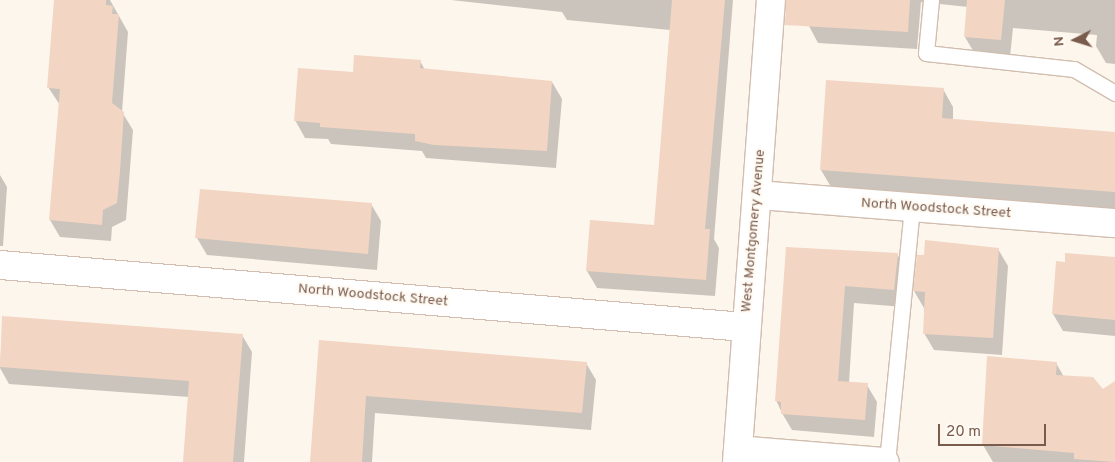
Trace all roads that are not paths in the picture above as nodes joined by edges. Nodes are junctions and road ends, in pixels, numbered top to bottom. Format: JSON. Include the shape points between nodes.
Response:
{"nodes":[{"id":1,"x":771,"y":0,"type":"edge"},
{"id":2,"x":931,"y":0,"type":"edge"},
{"id":3,"x":1115,"y":93,"type":"edge"},
{"id":4,"x":758,"y":195,"type":"junction"},
{"id":5,"x":912,"y":207,"type":"junction"},
{"id":6,"x":1115,"y":223,"type":"edge"},
{"id":7,"x":0,"y":265,"type":"edge"},
{"id":8,"x":745,"y":327,"type":"junction"},
{"id":9,"x":737,"y":456,"type":"edge"},
{"id":10,"x":886,"y":462,"type":"edge"}],
"edges":[{"from":1,"to":4,"type":"street","name":"West Montgomery Avenue"},
{"from":2,"to":3,"type":"lane","via":[[926,54],[1074,69]]},
{"from":4,"to":5,"type":"street","name":"North Woodstock Street"},
{"from":4,"to":8,"type":"street","name":"West Montgomery Avenue"},
{"from":5,"to":6,"type":"street","name":"North Woodstock Street"},
{"from":5,"to":10,"type":"lane"},
{"from":7,"to":8,"type":"street","name":"North Woodstock Street"},
{"from":8,"to":9,"type":"street","name":"West Montgomery Avenue"},
{"from":9,"to":10,"type":"street"}]}
